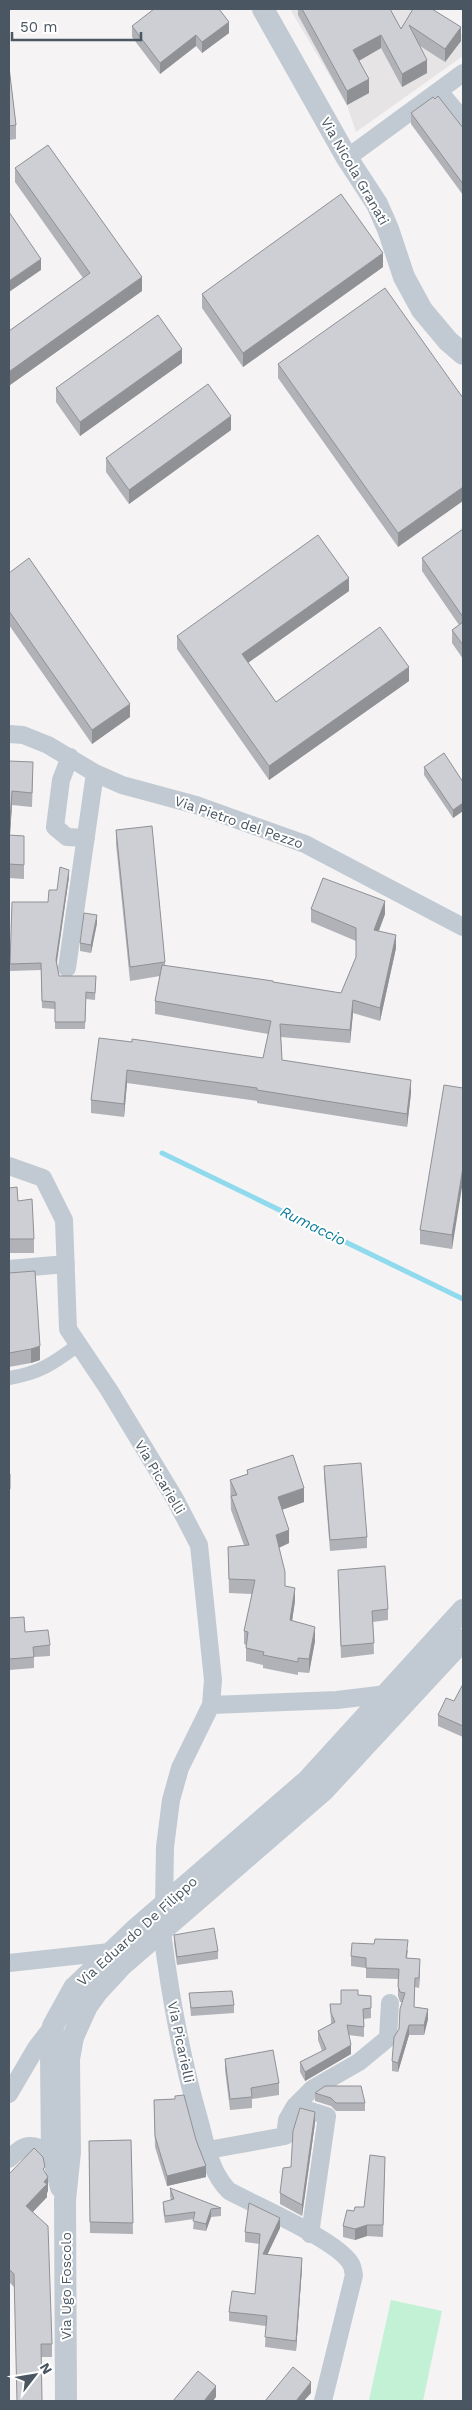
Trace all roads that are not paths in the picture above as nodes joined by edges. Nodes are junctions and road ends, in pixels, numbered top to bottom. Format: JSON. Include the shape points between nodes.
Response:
{"nodes":[{"id":1,"x":263,"y":9,"type":"edge"},
{"id":2,"x":463,"y":72,"type":"edge"},
{"id":3,"x":439,"y":91,"type":"junction"},
{"id":4,"x":463,"y":120,"type":"edge"},
{"id":5,"x":347,"y":158,"type":"junction"},
{"id":6,"x":461,"y":349,"type":"edge"},
{"id":7,"x":9,"y":734,"type":"edge"},
{"id":8,"x":70,"y":757,"type":"junction"},
{"id":9,"x":95,"y":773,"type":"junction"},
{"id":10,"x":86,"y":838,"type":"junction"},
{"id":11,"x":463,"y":927,"type":"edge"},
{"id":12,"x":68,"y":968,"type":"dead end"},
{"id":13,"x":9,"y":1166,"type":"edge"},
{"id":14,"x":66,"y":1264,"type":"junction"},
{"id":15,"x":9,"y":1269,"type":"edge"},
{"id":16,"x":78,"y":1345,"type":"junction"},
{"id":17,"x":9,"y":1378,"type":"edge"},
{"id":18,"x":463,"y":1610,"type":"edge"},
{"id":19,"x":463,"y":1640,"type":"edge"},
{"id":20,"x":387,"y":1694,"type":"junction"},
{"id":21,"x":211,"y":1705,"type":"junction"},
{"id":22,"x":164,"y":1905,"type":"junction"},
{"id":23,"x":162,"y":1931,"type":"junction"},
{"id":24,"x":110,"y":1952,"type":"junction"},
{"id":25,"x":9,"y":1963,"type":"edge"},
{"id":26,"x":390,"y":2003,"type":"dead end"},
{"id":27,"x":53,"y":2026,"type":"junction"},
{"id":28,"x":9,"y":2094,"type":"edge"},
{"id":29,"x":295,"y":2106,"type":"junction"},
{"id":30,"x":208,"y":2150,"type":"junction"},
{"id":31,"x":52,"y":2154,"type":"junction"},
{"id":32,"x":9,"y":2159,"type":"edge"},
{"id":33,"x":65,"y":2200,"type":"junction"},
{"id":34,"x":310,"y":2234,"type":"junction"},
{"id":35,"x":66,"y":2401,"type":"edge"},
{"id":36,"x":322,"y":2401,"type":"edge"}],
"edges":[{"from":1,"to":5,"type":"street","name":"Via Nicola Granati"},
{"from":2,"to":3,"type":"street"},
{"from":3,"to":4,"type":"street"},
{"from":3,"to":5,"type":"street"},
{"from":5,"to":6,"type":"street","name":"Via Nicola Granati","via":[[376,204],[404,277],[418,303],[430,321]]},
{"from":7,"to":8,"type":"street","name":"Via Pietro del Pezzo","via":[[23,735]]},
{"from":8,"to":9,"type":"street","name":"Via Pietro del Pezzo"},
{"from":8,"to":10,"type":"street","via":[[61,780],[54,827],[67,837]]},
{"from":9,"to":10,"type":"street"},
{"from":9,"to":11,"type":"street","name":"Via Pietro del Pezzo","via":[[305,844]]},
{"from":10,"to":12,"type":"street"},
{"from":13,"to":14,"type":"street","name":"Via Picarielli","via":[[43,1178],[64,1220]]},
{"from":14,"to":15,"type":"street"},
{"from":14,"to":16,"type":"street","name":"Via Picarielli","via":[[68,1329]]},
{"from":16,"to":17,"type":"street","via":[[51,1366]]},
{"from":16,"to":21,"type":"street","name":"Via Picarielli","via":[[175,1499],[199,1545],[213,1680]]},
{"from":18,"to":20,"type":"street","name":"Via Eduardo De Filippo"},
{"from":19,"to":23,"type":"street","name":"Via Eduardo De Filippo","via":[[323,1791]]},
{"from":20,"to":21,"type":"street","via":[[337,1700]]},
{"from":20,"to":22,"type":"street","name":"Via Eduardo De Filippo","via":[[308,1780]]},
{"from":21,"to":22,"type":"street","name":"Via Picarielli","via":[[180,1768],[171,1800],[164,1847]]},
{"from":22,"to":24,"type":"street","name":"Via Eduardo De Filippo"},
{"from":23,"to":30,"type":"street","name":"Via Picarielli","via":[[177,2035]]},
{"from":23,"to":33,"type":"street","name":"Via Eduardo De Filippo","via":[[121,1966],[97,1992],[77,2026],[69,2059],[70,2152]]},
{"from":24,"to":25,"type":"street"},
{"from":24,"to":27,"type":"street","name":"Via Eduardo De Filippo","via":[[74,1988]]},
{"from":26,"to":29,"type":"street","via":[[388,2038],[359,2062],[312,2090]]},
{"from":27,"to":28,"type":"street"},
{"from":27,"to":31,"type":"street","name":"Via Eduardo De Filippo","via":[[50,2066]]},
{"from":29,"to":30,"type":"street","via":[[287,2120],[285,2136]]},
{"from":29,"to":34,"type":"street","via":[[326,2116]]},
{"from":30,"to":34,"type":"street","name":"Via Picarielli","via":[[219,2181],[229,2191]]},
{"from":31,"to":32,"type":"street","via":[[31,2145],[20,2148]]},
{"from":31,"to":33,"type":"street","name":"Via Eduardo De Filippo"},
{"from":33,"to":35,"type":"street","name":"Via Ugo Foscolo"},
{"from":34,"to":36,"type":"street","name":"Via Picarielli","via":[[341,2253],[351,2264],[354,2275]]}]}
